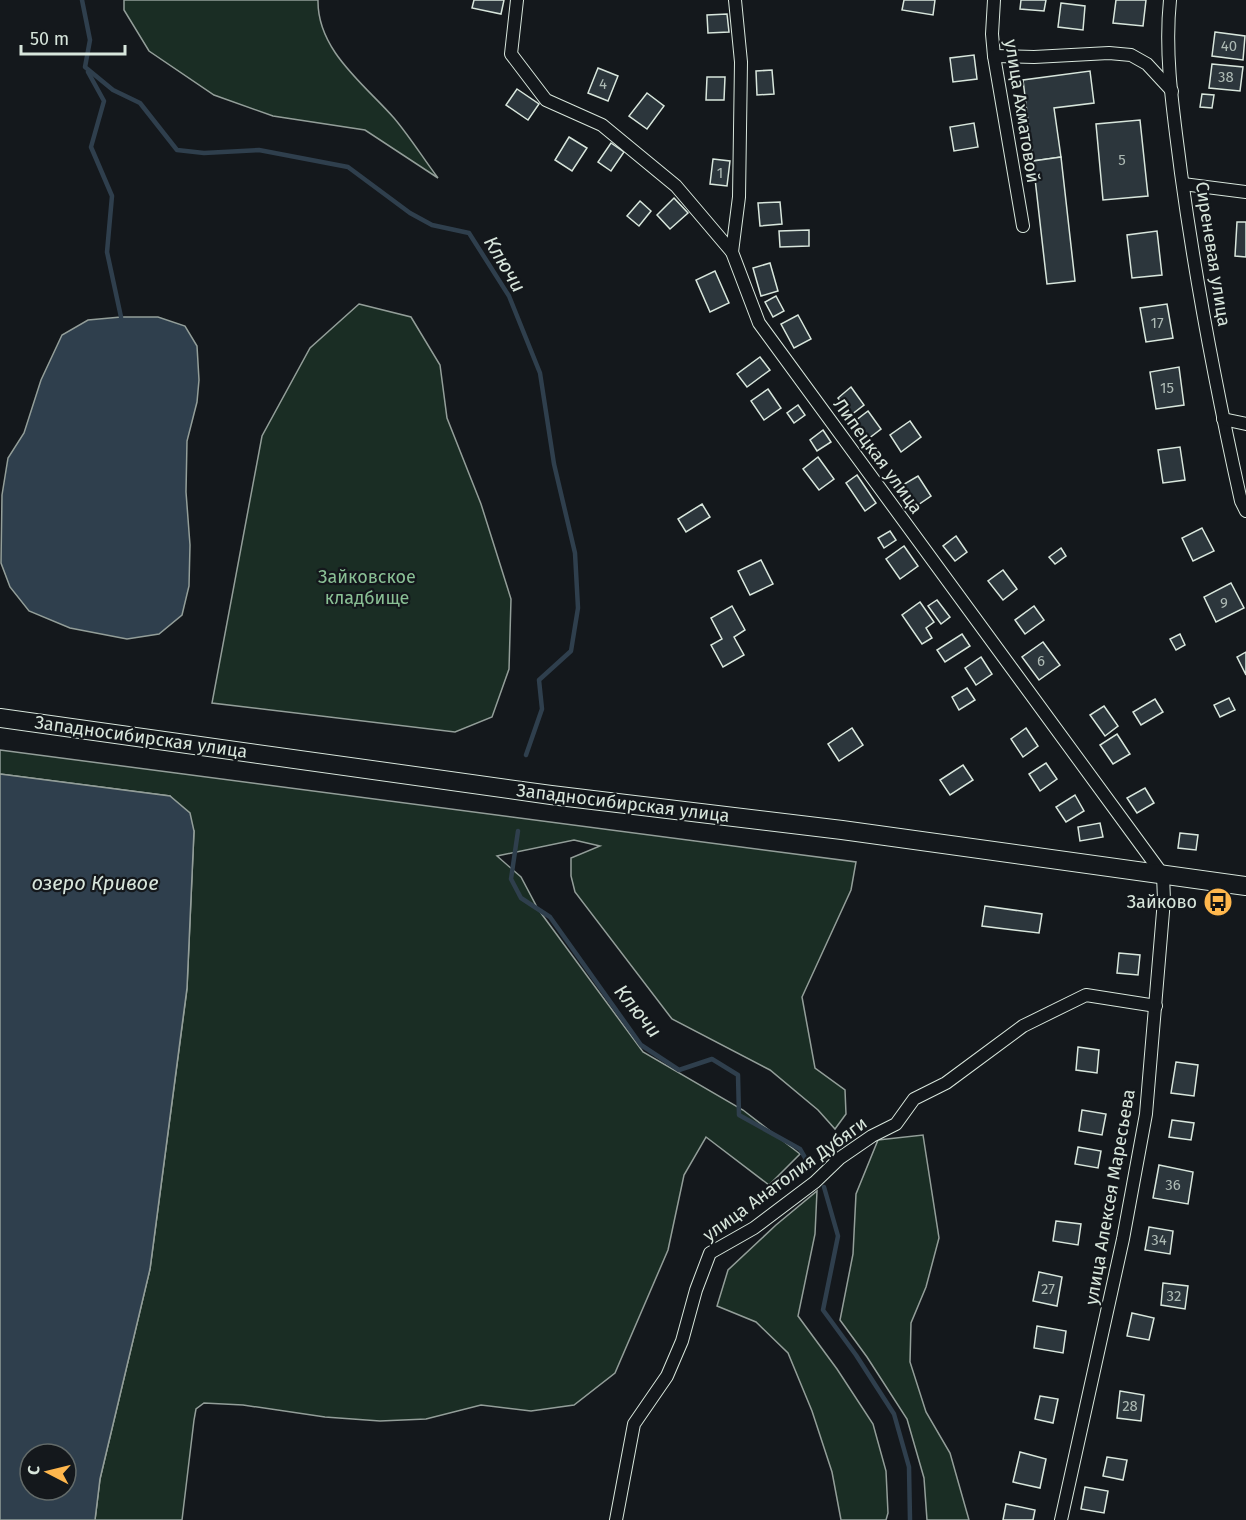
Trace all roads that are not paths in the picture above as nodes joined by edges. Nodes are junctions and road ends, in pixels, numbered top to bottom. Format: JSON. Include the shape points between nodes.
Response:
{"nodes":[{"id":1,"x":517,"y":0,"type":"edge"},
{"id":2,"x":735,"y":0,"type":"edge"},
{"id":3,"x":994,"y":0,"type":"edge"},
{"id":4,"x":1170,"y":0,"type":"edge"},
{"id":5,"x":994,"y":56,"type":"junction"},
{"id":6,"x":1172,"y":91,"type":"junction"},
{"id":7,"x":1183,"y":184,"type":"junction"},
{"id":8,"x":1246,"y":192,"type":"edge"},
{"id":9,"x":1023,"y":226,"type":"dead end"},
{"id":10,"x":732,"y":252,"type":"junction"},
{"id":11,"x":1223,"y":419,"type":"junction"},
{"id":12,"x":1246,"y":424,"type":"edge"},
{"id":13,"x":1246,"y":511,"type":"edge"},
{"id":14,"x":0,"y":718,"type":"edge"},
{"id":15,"x":1163,"y":875,"type":"junction"},
{"id":16,"x":1246,"y":886,"type":"edge"},
{"id":17,"x":1156,"y":1006,"type":"junction"},
{"id":18,"x":616,"y":1520,"type":"edge"},
{"id":19,"x":1061,"y":1520,"type":"edge"}],
"edges":[{"from":1,"to":10,"type":"street","via":[[511,54],[546,100],[602,125],[676,186]]},
{"from":2,"to":10,"type":"street","name":"Липецкая улица","via":[[741,62],[740,164]]},
{"from":3,"to":5,"type":"street","name":"улица Ахматовой"},
{"from":4,"to":6,"type":"street","name":"Сиреневая улица","via":[[1167,28]]},
{"from":5,"to":6,"type":"street","via":[[1131,55],[1147,64]]},
{"from":5,"to":9,"type":"street","name":"улица Ахматовой"},
{"from":6,"to":7,"type":"street","name":"Сиреневая улица"},
{"from":7,"to":8,"type":"street"},
{"from":7,"to":11,"type":"street","name":"Сиреневая улица"},
{"from":10,"to":15,"type":"street","name":"Липецкая улица","via":[[759,323]]},
{"from":11,"to":12,"type":"street"},
{"from":11,"to":13,"type":"street","name":"Сиреневая улица"},
{"from":14,"to":15,"type":"main road","name":"Западносибирская улица"},
{"from":15,"to":16,"type":"main road","name":"Западносибирская улица"},
{"from":15,"to":17,"type":"street","name":"улица Алексея Маресьева"},
{"from":17,"to":18,"type":"street","name":"улица Анатолия Дубяги","via":[[1086,995],[1023,1026],[946,1083],[914,1099],[896,1124],[840,1158],[754,1228],[710,1253],[667,1376],[634,1424]]},
{"from":17,"to":19,"type":"street","name":"улица Алексея Маресьева","via":[[1142,1137]]}]}
